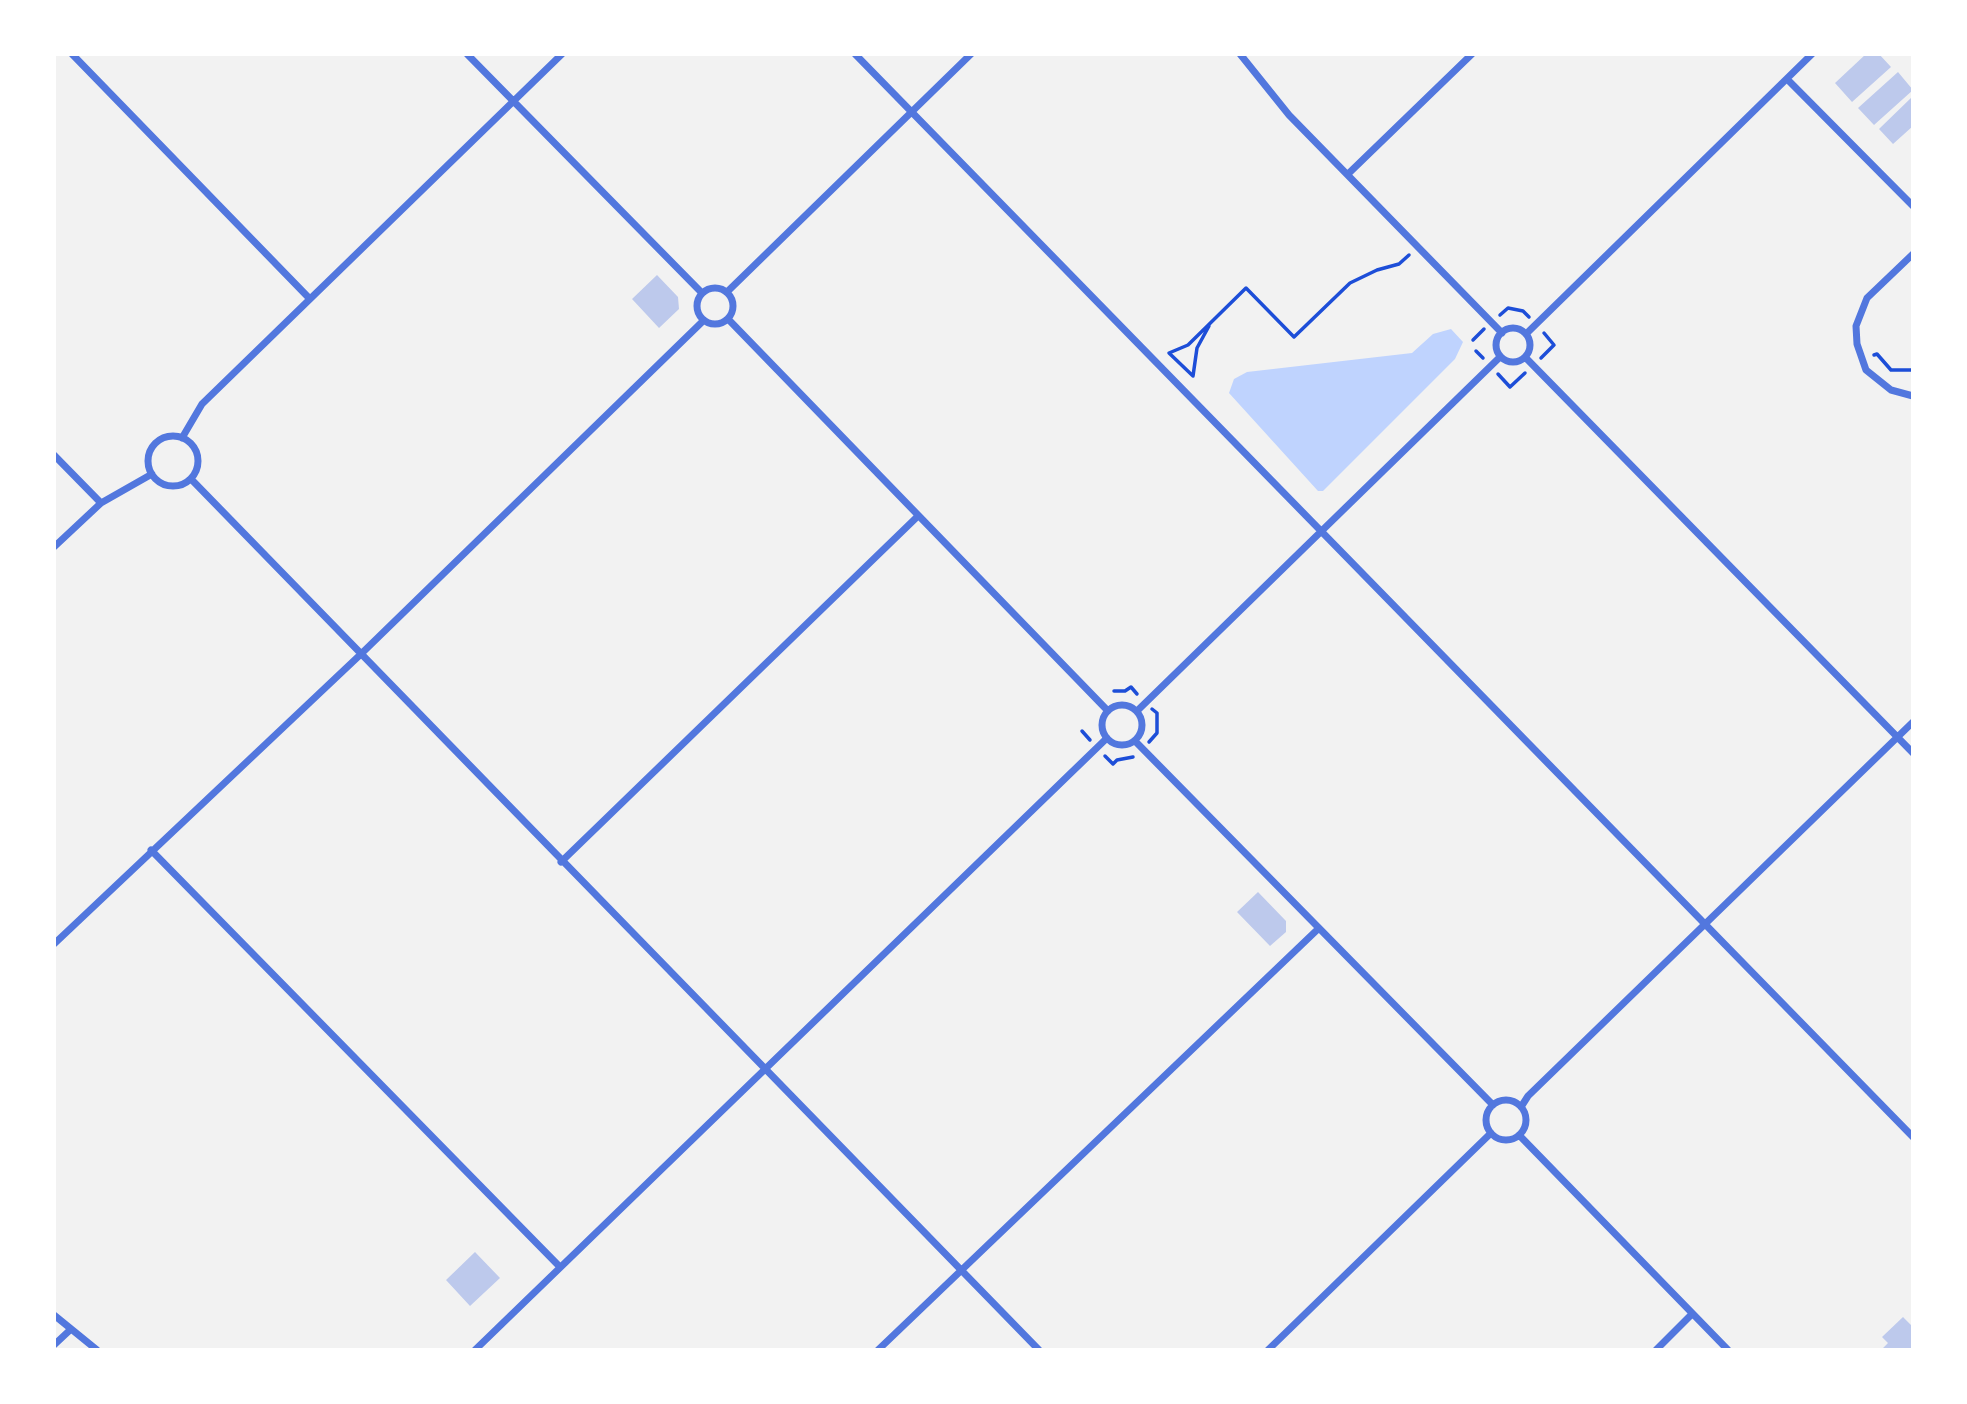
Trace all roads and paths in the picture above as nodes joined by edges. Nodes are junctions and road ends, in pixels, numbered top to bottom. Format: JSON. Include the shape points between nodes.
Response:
{"nodes":[{"id":1,"x":72,"y":54,"type":"edge"},
{"id":2,"x":467,"y":54,"type":"edge"},
{"id":3,"x":562,"y":54,"type":"edge"},
{"id":4,"x":855,"y":54,"type":"edge"},
{"id":5,"x":971,"y":54,"type":"edge"},
{"id":6,"x":1240,"y":54,"type":"edge"},
{"id":7,"x":1472,"y":54,"type":"edge"},
{"id":8,"x":1812,"y":54,"type":"edge"},
{"id":9,"x":1787,"y":79,"type":"junction"},
{"id":10,"x":514,"y":102,"type":"junction"},
{"id":11,"x":912,"y":112,"type":"junction"},
{"id":12,"x":1348,"y":174,"type":"junction"},
{"id":13,"x":1913,"y":206,"type":"edge"},
{"id":14,"x":1418,"y":246,"type":"junction"},
{"id":15,"x":1913,"y":254,"type":"edge"},
{"id":16,"x":727,"y":292,"type":"junction"},
{"id":17,"x":702,"y":293,"type":"junction"},
{"id":18,"x":309,"y":298,"type":"junction"},
{"id":19,"x":728,"y":319,"type":"junction"},
{"id":20,"x":702,"y":322,"type":"junction"},
{"id":21,"x":1492,"y":322,"type":"junction"},
{"id":22,"x":1536,"y":325,"type":"junction"},
{"id":23,"x":1209,"y":326,"type":"junction"},
{"id":24,"x":1502,"y":332,"type":"junction"},
{"id":25,"x":1526,"y":334,"type":"junction"},
{"id":26,"x":1473,"y":340,"type":"dead end"},
{"id":27,"x":1476,"y":351,"type":"dead end"},
{"id":28,"x":1872,"y":356,"type":"dead end"},
{"id":29,"x":1500,"y":357,"type":"junction"},
{"id":30,"x":1525,"y":357,"type":"junction"},
{"id":31,"x":1533,"y":365,"type":"junction"},
{"id":32,"x":1490,"y":366,"type":"junction"},
{"id":33,"x":1913,"y":370,"type":"edge"},
{"id":34,"x":1913,"y":396,"type":"edge"},
{"id":35,"x":182,"y":438,"type":"junction"},
{"id":36,"x":54,"y":454,"type":"edge"},
{"id":37,"x":152,"y":474,"type":"junction"},
{"id":38,"x":191,"y":479,"type":"junction"},
{"id":39,"x":101,"y":503,"type":"junction"},
{"id":40,"x":918,"y":516,"type":"junction"},
{"id":41,"x":1321,"y":530,"type":"junction"},
{"id":42,"x":54,"y":547,"type":"edge"},
{"id":43,"x":361,"y":654,"type":"junction"},
{"id":44,"x":1108,"y":710,"type":"junction"},
{"id":45,"x":1137,"y":711,"type":"junction"},
{"id":46,"x":1913,"y":722,"type":"edge"},
{"id":47,"x":1897,"y":737,"type":"junction"},
{"id":48,"x":1107,"y":738,"type":"junction"},
{"id":49,"x":1135,"y":741,"type":"junction"},
{"id":50,"x":1913,"y":754,"type":"edge"},
{"id":51,"x":151,"y":850,"type":"junction"},
{"id":52,"x":561,"y":862,"type":"junction"},
{"id":53,"x":1704,"y":924,"type":"junction"},
{"id":54,"x":1318,"y":929,"type":"junction"},
{"id":55,"x":54,"y":944,"type":"edge"},
{"id":56,"x":764,"y":1068,"type":"junction"},
{"id":57,"x":1493,"y":1105,"type":"junction"},
{"id":58,"x":1521,"y":1107,"type":"junction"},
{"id":59,"x":1491,"y":1133,"type":"junction"},
{"id":60,"x":1519,"y":1135,"type":"junction"},
{"id":61,"x":1913,"y":1137,"type":"edge"},
{"id":62,"x":560,"y":1267,"type":"junction"},
{"id":63,"x":962,"y":1270,"type":"junction"},
{"id":64,"x":1692,"y":1314,"type":"junction"},
{"id":65,"x":54,"y":1315,"type":"edge"},
{"id":66,"x":70,"y":1330,"type":"junction"},
{"id":67,"x":54,"y":1345,"type":"edge"},
{"id":68,"x":97,"y":1350,"type":"edge"},
{"id":69,"x":475,"y":1350,"type":"edge"},
{"id":70,"x":878,"y":1350,"type":"edge"},
{"id":71,"x":1039,"y":1350,"type":"edge"},
{"id":72,"x":1268,"y":1350,"type":"edge"},
{"id":73,"x":1656,"y":1350,"type":"edge"},
{"id":74,"x":1728,"y":1350,"type":"edge"}],
"edges":[{"from":1,"to":18,"type":"street"},
{"from":2,"to":10,"type":"street"},
{"from":3,"to":10,"type":"street"},
{"from":4,"to":11,"type":"street"},
{"from":5,"to":11,"type":"street"},
{"from":6,"to":12,"type":"street","via":[[1289,115]]},
{"from":7,"to":12,"type":"street"},
{"from":8,"to":9,"type":"street"},
{"from":9,"to":13,"type":"street"},
{"from":9,"to":22,"type":"street"},
{"from":10,"to":17,"type":"street"},
{"from":10,"to":18,"type":"street"},
{"from":11,"to":16,"type":"street"},
{"from":11,"to":41,"type":"street"},
{"from":12,"to":14,"type":"street"},
{"from":14,"to":21,"type":"street"},
{"from":14,"to":23,"type":"path","via":[[1399,264],[1350,283],[1294,337],[1246,288]]},
{"from":15,"to":34,"type":"street","via":[[1867,298],[1856,326],[1866,370],[1891,390]]},
{"from":16,"to":17,"type":"street","via":[[711,288]]},
{"from":16,"to":19,"type":"street","via":[[733,310]]},
{"from":17,"to":20,"type":"street","via":[[697,302]]},
{"from":18,"to":35,"type":"street","via":[[202,404]]},
{"from":19,"to":20,"type":"street","via":[[709,325]]},
{"from":19,"to":40,"type":"street"},
{"from":20,"to":43,"type":"street"},
{"from":21,"to":22,"type":"path","via":[[1508,308],[1523,311]]},
{"from":21,"to":24,"type":"street"},
{"from":21,"to":26,"type":"path"},
{"from":22,"to":25,"type":"street"},
{"from":22,"to":31,"type":"path","via":[[1554,345]]},
{"from":23,"to":23,"type":"path","via":[[1188,345],[1169,353],[1193,376],[1197,348]]},
{"from":24,"to":25,"type":"street","via":[[1517,329]]},
{"from":24,"to":29,"type":"street","via":[[1496,342]]},
{"from":25,"to":30,"type":"street","via":[[1530,345]]},
{"from":27,"to":32,"type":"path"},
{"from":28,"to":33,"type":"path","via":[[1877,354],[1891,370]]},
{"from":29,"to":30,"type":"street","via":[[1510,362]]},
{"from":29,"to":32,"type":"street"},
{"from":30,"to":31,"type":"street"},
{"from":31,"to":32,"type":"path","via":[[1510,387]]},
{"from":31,"to":47,"type":"street"},
{"from":32,"to":41,"type":"street"},
{"from":35,"to":37,"type":"street","via":[[157,442],[148,457]]},
{"from":35,"to":38,"type":"street","via":[[198,456]]},
{"from":36,"to":39,"type":"street"},
{"from":37,"to":38,"type":"street","via":[[166,485]]},
{"from":37,"to":39,"type":"street"},
{"from":38,"to":43,"type":"street"},
{"from":39,"to":42,"type":"street"},
{"from":40,"to":44,"type":"street"},
{"from":40,"to":52,"type":"street"},
{"from":41,"to":45,"type":"street"},
{"from":41,"to":53,"type":"street"},
{"from":43,"to":51,"type":"street"},
{"from":43,"to":52,"type":"street"},
{"from":44,"to":45,"type":"street","via":[[1123,704]]},
{"from":44,"to":48,"type":"street","via":[[1102,727]]},
{"from":45,"to":49,"type":"street","via":[[1143,726]]},
{"from":46,"to":47,"type":"street"},
{"from":47,"to":50,"type":"street"},
{"from":47,"to":53,"type":"street"},
{"from":48,"to":49,"type":"street","via":[[1121,746]]},
{"from":48,"to":56,"type":"street"},
{"from":49,"to":54,"type":"street"},
{"from":51,"to":55,"type":"street"},
{"from":51,"to":62,"type":"street"},
{"from":52,"to":56,"type":"street"},
{"from":53,"to":58,"type":"street"},
{"from":53,"to":61,"type":"street"},
{"from":54,"to":57,"type":"street"},
{"from":54,"to":63,"type":"street"},
{"from":56,"to":62,"type":"street"},
{"from":56,"to":63,"type":"street"},
{"from":57,"to":58,"type":"street","via":[[1502,1100]]},
{"from":57,"to":59,"type":"street","via":[[1486,1124]]},
{"from":58,"to":60,"type":"street","via":[[1526,1116]]},
{"from":59,"to":60,"type":"street","via":[[1510,1140]]},
{"from":59,"to":72,"type":"street"},
{"from":60,"to":64,"type":"street"},
{"from":62,"to":69,"type":"street"},
{"from":63,"to":70,"type":"street"},
{"from":63,"to":71,"type":"street"},
{"from":64,"to":73,"type":"street"},
{"from":64,"to":74,"type":"street"},
{"from":65,"to":66,"type":"street"},
{"from":66,"to":67,"type":"street"},
{"from":66,"to":68,"type":"street"}]}
